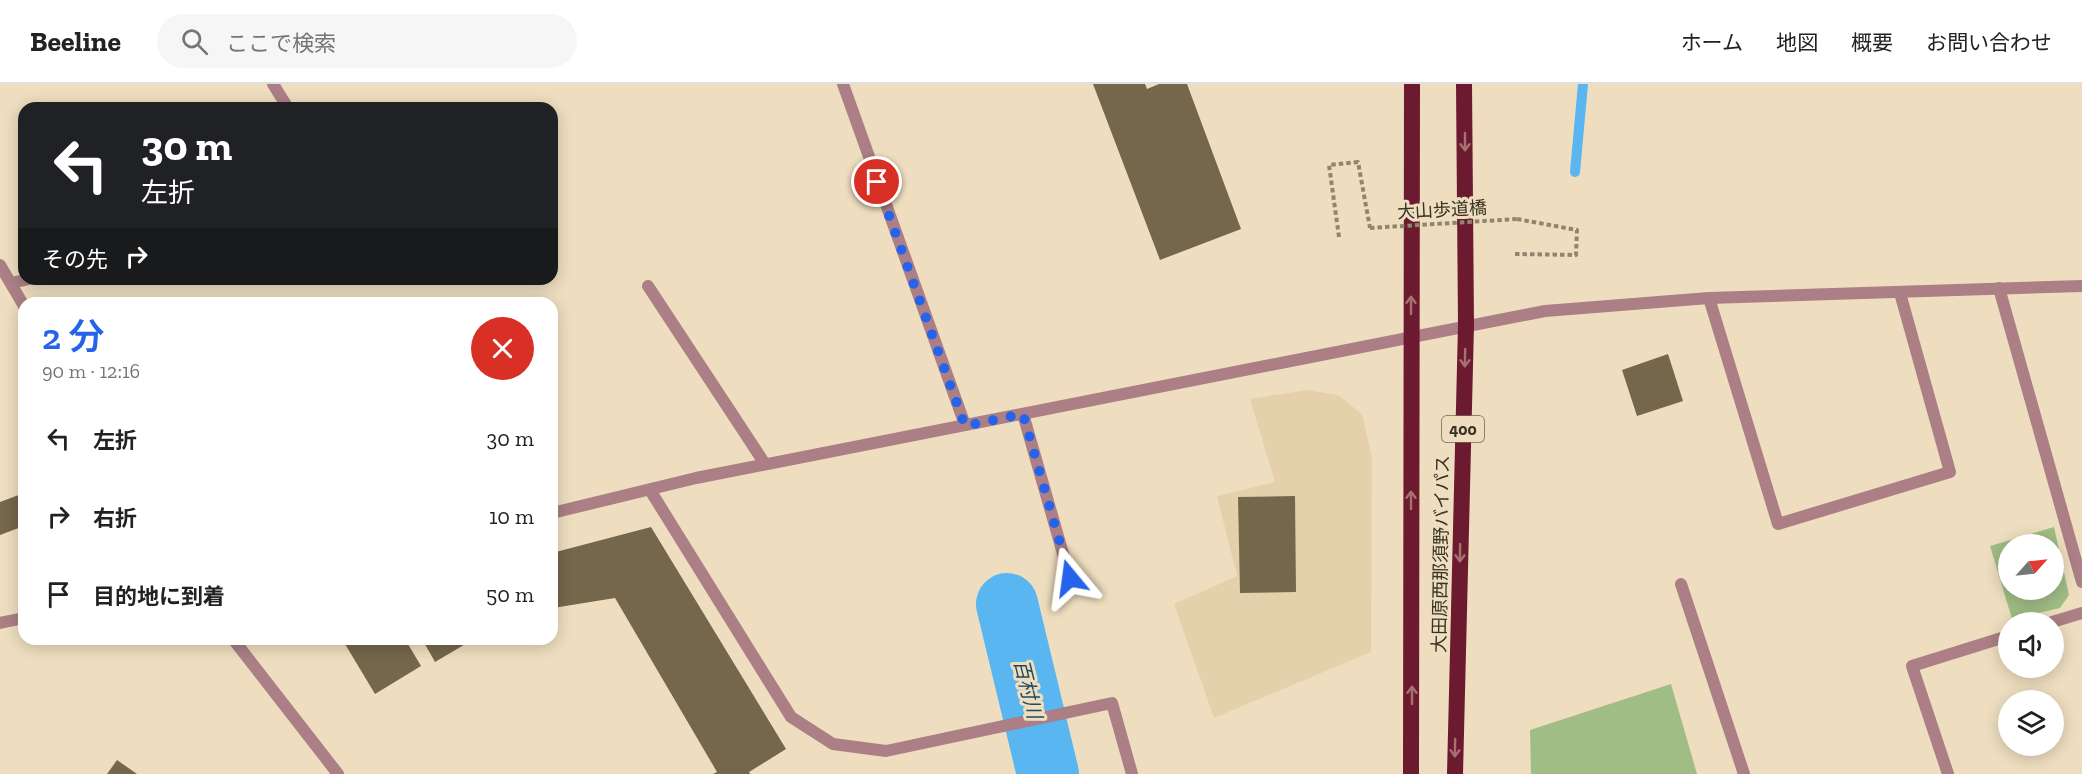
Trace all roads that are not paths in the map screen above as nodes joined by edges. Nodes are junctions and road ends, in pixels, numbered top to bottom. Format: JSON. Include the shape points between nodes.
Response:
{"nodes":[{"id":1,"x":273,"y":84,"type":"edge"},
{"id":2,"x":843,"y":84,"type":"edge"},
{"id":3,"x":1412,"y":84,"type":"edge"},
{"id":4,"x":1464,"y":84,"type":"edge"},
{"id":5,"x":284,"y":102,"type":"edge"},
{"id":6,"x":0,"y":265,"type":"edge"},
{"id":7,"x":18,"y":281,"type":"edge"},
{"id":8,"x":11,"y":283,"type":"junction"},
{"id":9,"x":648,"y":286,"type":"dead end"},
{"id":10,"x":2082,"y":286,"type":"edge"},
{"id":11,"x":1999,"y":288,"type":"junction"},
{"id":12,"x":1900,"y":292,"type":"junction"},
{"id":13,"x":19,"y":297,"type":"edge"},
{"id":14,"x":1709,"y":298,"type":"junction"},
{"id":15,"x":1466,"y":325,"type":"junction"},
{"id":16,"x":1410,"y":337,"type":"junction"},
{"id":17,"x":1023,"y":414,"type":"junction"},
{"id":18,"x":965,"y":426,"type":"junction"},
{"id":19,"x":765,"y":464,"type":"junction"},
{"id":20,"x":650,"y":490,"type":"junction"},
{"id":21,"x":558,"y":512,"type":"edge"},
{"id":22,"x":1070,"y":578,"type":"dead end"},
{"id":23,"x":2082,"y":582,"type":"edge"},
{"id":24,"x":1681,"y":584,"type":"dead end"},
{"id":25,"x":2082,"y":613,"type":"edge"},
{"id":26,"x":2064,"y":618,"type":"edge"},
{"id":27,"x":18,"y":619,"type":"edge"},
{"id":28,"x":0,"y":623,"type":"edge"},
{"id":29,"x":1998,"y":639,"type":"edge"},
{"id":30,"x":238,"y":645,"type":"edge"},
{"id":31,"x":338,"y":774,"type":"edge"},
{"id":32,"x":1132,"y":774,"type":"edge"},
{"id":33,"x":1411,"y":774,"type":"edge"},
{"id":34,"x":1455,"y":774,"type":"edge"},
{"id":35,"x":1744,"y":774,"type":"edge"},
{"id":36,"x":1948,"y":774,"type":"edge"}],
"edges":[{"from":1,"to":5,"type":"street"},
{"from":2,"to":18,"type":"street"},
{"from":16,"to":3,"type":"highway","name":"大田原西那須野バイパス","one_way":true},
{"from":4,"to":15,"type":"highway","name":"大田原西那須野バイパス","number":"400","one_way":true},
{"from":6,"to":8,"type":"street"},
{"from":7,"to":8,"type":"street"},
{"from":8,"to":13,"type":"street"},
{"from":9,"to":19,"type":"street"},
{"from":10,"to":11,"type":"street"},
{"from":11,"to":12,"type":"street"},
{"from":11,"to":23,"type":"street"},
{"from":12,"to":14,"type":"street"},
{"from":12,"to":14,"type":"street","via":[[1950,472],[1778,524]]},
{"from":14,"to":15,"type":"street","via":[[1545,311]]},
{"from":15,"to":16,"type":"street"},
{"from":15,"to":34,"type":"highway","name":"大田原西那須野バイパス","number":"400","one_way":true},
{"from":16,"to":17,"type":"street"},
{"from":33,"to":16,"type":"highway","name":"大田原西那須野バイパス","one_way":true},
{"from":17,"to":18,"type":"street"},
{"from":17,"to":22,"type":"street"},
{"from":18,"to":19,"type":"street"},
{"from":19,"to":20,"type":"street"},
{"from":20,"to":21,"type":"street"},
{"from":20,"to":32,"type":"street","via":[[791,717],[832,744],[886,751],[1112,703]]},
{"from":24,"to":35,"type":"street"},
{"from":25,"to":26,"type":"street"},
{"from":27,"to":28,"type":"street"},
{"from":29,"to":36,"type":"street","via":[[1912,666]]},
{"from":30,"to":31,"type":"street"}]}
